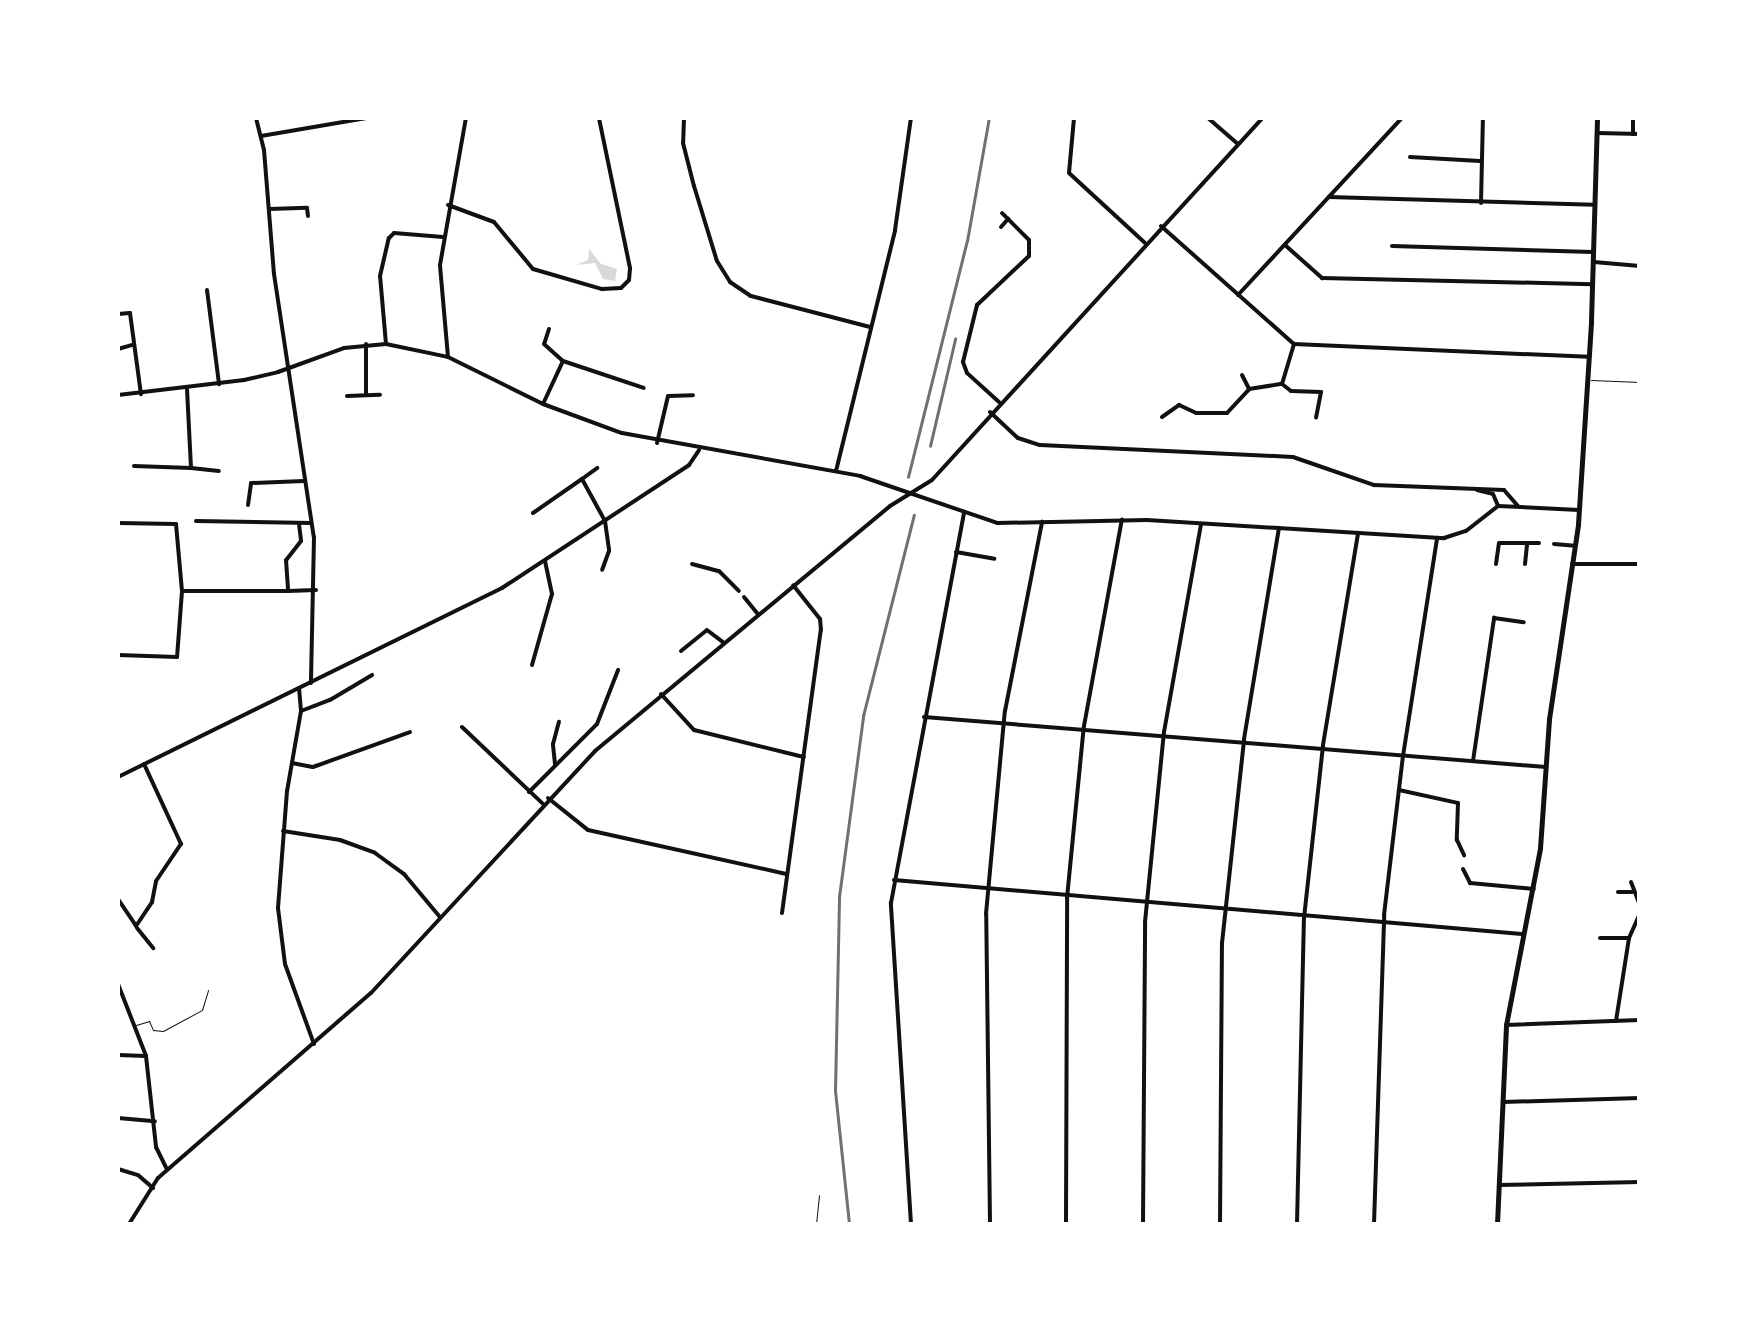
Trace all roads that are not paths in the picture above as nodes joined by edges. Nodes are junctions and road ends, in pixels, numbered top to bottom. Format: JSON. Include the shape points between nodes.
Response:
{"nodes":[{"id":1,"x":256,"y":118,"type":"edge"},
{"id":2,"x":366,"y":118,"type":"edge"},
{"id":3,"x":466,"y":118,"type":"edge"},
{"id":4,"x":599,"y":118,"type":"edge"},
{"id":5,"x":684,"y":118,"type":"edge"},
{"id":6,"x":911,"y":118,"type":"edge"},
{"id":7,"x":1074,"y":118,"type":"edge"},
{"id":8,"x":1208,"y":118,"type":"edge"},
{"id":9,"x":1263,"y":118,"type":"edge"},
{"id":10,"x":1402,"y":118,"type":"edge"},
{"id":11,"x":1484,"y":118,"type":"edge"},
{"id":12,"x":1597,"y":118,"type":"edge"},
{"id":13,"x":1634,"y":118,"type":"edge"},
{"id":14,"x":1597,"y":133,"type":"junction"},
{"id":15,"x":1636,"y":134,"type":"edge"},
{"id":16,"x":261,"y":136,"type":"junction"},
{"id":17,"x":1238,"y":144,"type":"junction"},
{"id":18,"x":1410,"y":158,"type":"dead end"},
{"id":19,"x":1482,"y":161,"type":"junction"},
{"id":20,"x":1329,"y":197,"type":"junction"},
{"id":21,"x":1481,"y":203,"type":"junction"},
{"id":22,"x":448,"y":205,"type":"junction"},
{"id":23,"x":1595,"y":205,"type":"junction"},
{"id":24,"x":269,"y":209,"type":"junction"},
{"id":25,"x":1002,"y":213,"type":"dead end"},
{"id":26,"x":308,"y":216,"type":"dead end"},
{"id":27,"x":1008,"y":219,"type":"junction"},
{"id":28,"x":1161,"y":226,"type":"junction"},
{"id":29,"x":1001,"y":227,"type":"dead end"},
{"id":30,"x":443,"y":238,"type":"junction"},
{"id":31,"x":1145,"y":243,"type":"junction"},
{"id":32,"x":1285,"y":245,"type":"junction"},
{"id":33,"x":1392,"y":246,"type":"dead end"},
{"id":34,"x":1593,"y":252,"type":"junction"},
{"id":35,"x":1593,"y":262,"type":"junction"},
{"id":36,"x":1640,"y":266,"type":"edge"},
{"id":37,"x":1593,"y":284,"type":"junction"},
{"id":38,"x":207,"y":290,"type":"dead end"},
{"id":39,"x":1238,"y":295,"type":"junction"},
{"id":40,"x":118,"y":314,"type":"edge"},
{"id":41,"x":870,"y":328,"type":"junction"},
{"id":42,"x":548,"y":329,"type":"dead end"},
{"id":43,"x":366,"y":344,"type":"junction"},
{"id":44,"x":386,"y":344,"type":"junction"},
{"id":45,"x":1294,"y":344,"type":"junction"},
{"id":46,"x":132,"y":345,"type":"junction"},
{"id":47,"x":118,"y":349,"type":"edge"},
{"id":48,"x":448,"y":357,"type":"junction"},
{"id":49,"x":1589,"y":357,"type":"junction"},
{"id":50,"x":563,"y":362,"type":"junction"},
{"id":51,"x":288,"y":369,"type":"junction"},
{"id":52,"x":1242,"y":374,"type":"dead end"},
{"id":53,"x":1588,"y":380,"type":"junction"},
{"id":54,"x":1640,"y":382,"type":"edge"},
{"id":55,"x":219,"y":384,"type":"junction"},
{"id":56,"x":1282,"y":384,"type":"junction"},
{"id":57,"x":186,"y":388,"type":"junction"},
{"id":58,"x":644,"y":388,"type":"dead end"},
{"id":59,"x":1249,"y":389,"type":"junction"},
{"id":60,"x":141,"y":394,"type":"junction"},
{"id":61,"x":118,"y":395,"type":"edge"},
{"id":62,"x":366,"y":395,"type":"junction"},
{"id":63,"x":380,"y":395,"type":"dead end"},
{"id":64,"x":693,"y":395,"type":"dead end"},
{"id":65,"x":347,"y":396,"type":"dead end"},
{"id":66,"x":999,"y":402,"type":"junction"},
{"id":67,"x":543,"y":404,"type":"junction"},
{"id":68,"x":990,"y":412,"type":"junction"},
{"id":69,"x":1162,"y":417,"type":"dead end"},
{"id":70,"x":1316,"y":418,"type":"dead end"},
{"id":71,"x":657,"y":443,"type":"junction"},
{"id":72,"x":699,"y":450,"type":"junction"},
{"id":73,"x":134,"y":466,"type":"dead end"},
{"id":74,"x":191,"y":468,"type":"junction"},
{"id":75,"x":597,"y":468,"type":"dead end"},
{"id":76,"x":219,"y":471,"type":"dead end"},
{"id":77,"x":836,"y":471,"type":"junction"},
{"id":78,"x":582,"y":479,"type":"junction"},
{"id":79,"x":304,"y":481,"type":"junction"},
{"id":80,"x":1473,"y":489,"type":"junction"},
{"id":81,"x":912,"y":492,"type":"junction"},
{"id":82,"x":248,"y":505,"type":"dead end"},
{"id":83,"x":1498,"y":506,"type":"junction"},
{"id":84,"x":1518,"y":506,"type":"junction"},
{"id":85,"x":1579,"y":510,"type":"junction"},
{"id":86,"x":964,"y":512,"type":"junction"},
{"id":87,"x":533,"y":513,"type":"dead end"},
{"id":88,"x":1122,"y":519,"type":"junction"},
{"id":89,"x":196,"y":521,"type":"dead end"},
{"id":90,"x":604,"y":521,"type":"junction"},
{"id":91,"x":1042,"y":522,"type":"junction"},
{"id":92,"x":118,"y":523,"type":"edge"},
{"id":93,"x":312,"y":523,"type":"junction"},
{"id":94,"x":1201,"y":523,"type":"junction"},
{"id":95,"x":299,"y":524,"type":"junction"},
{"id":96,"x":1280,"y":528,"type":"junction"},
{"id":97,"x":1358,"y":534,"type":"junction"},
{"id":98,"x":1437,"y":538,"type":"junction"},
{"id":99,"x":1527,"y":543,"type":"junction"},
{"id":100,"x":1538,"y":543,"type":"dead end"},
{"id":101,"x":1554,"y":544,"type":"dead end"},
{"id":102,"x":1574,"y":546,"type":"junction"},
{"id":103,"x":956,"y":552,"type":"junction"},
{"id":104,"x":994,"y":559,"type":"dead end"},
{"id":105,"x":545,"y":562,"type":"junction"},
{"id":106,"x":692,"y":564,"type":"dead end"},
{"id":107,"x":1496,"y":564,"type":"dead end"},
{"id":108,"x":1525,"y":564,"type":"dead end"},
{"id":109,"x":1572,"y":564,"type":"junction"},
{"id":110,"x":1640,"y":564,"type":"edge"},
{"id":111,"x":602,"y":570,"type":"dead end"},
{"id":112,"x":792,"y":585,"type":"junction"},
{"id":113,"x":316,"y":590,"type":"junction"},
{"id":114,"x":288,"y":591,"type":"junction"},
{"id":115,"x":739,"y":591,"type":"dead end"},
{"id":116,"x":182,"y":592,"type":"junction"},
{"id":117,"x":744,"y":597,"type":"dead end"},
{"id":118,"x":758,"y":614,"type":"junction"},
{"id":119,"x":1524,"y":622,"type":"dead end"},
{"id":120,"x":723,"y":642,"type":"junction"},
{"id":121,"x":681,"y":651,"type":"dead end"},
{"id":122,"x":118,"y":655,"type":"edge"},
{"id":123,"x":532,"y":665,"type":"dead end"},
{"id":124,"x":618,"y":670,"type":"dead end"},
{"id":125,"x":372,"y":675,"type":"dead end"},
{"id":126,"x":311,"y":683,"type":"junction"},
{"id":127,"x":299,"y":688,"type":"junction"},
{"id":128,"x":661,"y":694,"type":"junction"},
{"id":129,"x":301,"y":712,"type":"junction"},
{"id":130,"x":924,"y":717,"type":"junction"},
{"id":131,"x":559,"y":722,"type":"dead end"},
{"id":132,"x":1004,"y":723,"type":"junction"},
{"id":133,"x":462,"y":727,"type":"dead end"},
{"id":134,"x":1084,"y":730,"type":"junction"},
{"id":135,"x":410,"y":732,"type":"dead end"},
{"id":136,"x":1163,"y":737,"type":"junction"},
{"id":137,"x":1243,"y":743,"type":"junction"},
{"id":138,"x":1322,"y":749,"type":"junction"},
{"id":139,"x":1403,"y":756,"type":"junction"},
{"id":140,"x":804,"y":757,"type":"junction"},
{"id":141,"x":1473,"y":761,"type":"junction"},
{"id":142,"x":292,"y":763,"type":"junction"},
{"id":143,"x":144,"y":764,"type":"junction"},
{"id":144,"x":555,"y":764,"type":"junction"},
{"id":145,"x":1546,"y":767,"type":"junction"},
{"id":146,"x":118,"y":777,"type":"edge"},
{"id":147,"x":1399,"y":790,"type":"junction"},
{"id":148,"x":528,"y":792,"type":"junction"},
{"id":149,"x":548,"y":798,"type":"junction"},
{"id":150,"x":543,"y":804,"type":"junction"},
{"id":151,"x":282,"y":831,"type":"junction"},
{"id":152,"x":1464,"y":855,"type":"dead end"},
{"id":153,"x":1463,"y":869,"type":"dead end"},
{"id":154,"x":786,"y":874,"type":"junction"},
{"id":155,"x":894,"y":880,"type":"junction"},
{"id":156,"x":1631,"y":882,"type":"dead end"},
{"id":157,"x":988,"y":888,"type":"junction"},
{"id":158,"x":1534,"y":889,"type":"junction"},
{"id":159,"x":1618,"y":892,"type":"dead end"},
{"id":160,"x":1632,"y":892,"type":"junction"},
{"id":161,"x":1067,"y":894,"type":"junction"},
{"id":162,"x":118,"y":899,"type":"edge"},
{"id":163,"x":1147,"y":901,"type":"junction"},
{"id":164,"x":1640,"y":905,"type":"edge"},
{"id":165,"x":1226,"y":907,"type":"junction"},
{"id":166,"x":782,"y":913,"type":"dead end"},
{"id":167,"x":1305,"y":914,"type":"junction"},
{"id":168,"x":1640,"y":914,"type":"edge"},
{"id":169,"x":440,"y":917,"type":"junction"},
{"id":170,"x":1384,"y":920,"type":"junction"},
{"id":171,"x":136,"y":926,"type":"junction"},
{"id":172,"x":1524,"y":934,"type":"junction"},
{"id":173,"x":1600,"y":938,"type":"dead end"},
{"id":174,"x":1630,"y":938,"type":"junction"},
{"id":175,"x":153,"y":948,"type":"dead end"},
{"id":176,"x":118,"y":984,"type":"edge"},
{"id":177,"x":208,"y":990,"type":"dead end"},
{"id":178,"x":1616,"y":1020,"type":"junction"},
{"id":179,"x":1640,"y":1020,"type":"edge"},
{"id":180,"x":136,"y":1025,"type":"junction"},
{"id":181,"x":1506,"y":1025,"type":"junction"},
{"id":182,"x":314,"y":1044,"type":"junction"},
{"id":183,"x":118,"y":1055,"type":"edge"},
{"id":184,"x":146,"y":1056,"type":"junction"},
{"id":185,"x":1640,"y":1098,"type":"edge"},
{"id":186,"x":1502,"y":1102,"type":"junction"},
{"id":187,"x":118,"y":1118,"type":"edge"},
{"id":188,"x":156,"y":1121,"type":"junction"},
{"id":189,"x":118,"y":1169,"type":"edge"},
{"id":190,"x":167,"y":1170,"type":"junction"},
{"id":191,"x":1640,"y":1182,"type":"edge"},
{"id":192,"x":1499,"y":1185,"type":"junction"},
{"id":193,"x":153,"y":1188,"type":"junction"},
{"id":194,"x":819,"y":1195,"type":"dead end"},
{"id":195,"x":129,"y":1224,"type":"edge"},
{"id":196,"x":816,"y":1224,"type":"edge"},
{"id":197,"x":912,"y":1224,"type":"edge"},
{"id":198,"x":990,"y":1224,"type":"edge"},
{"id":199,"x":1066,"y":1224,"type":"edge"},
{"id":200,"x":1143,"y":1224,"type":"edge"},
{"id":201,"x":1220,"y":1224,"type":"edge"},
{"id":202,"x":1297,"y":1224,"type":"edge"},
{"id":203,"x":1374,"y":1224,"type":"edge"},
{"id":204,"x":1497,"y":1224,"type":"edge"}],
"edges":[{"from":1,"to":16,"type":"street"},
{"from":2,"to":16,"type":"street"},
{"from":3,"to":22,"type":"street"},
{"from":4,"to":22,"type":"street","via":[[630,268],[621,288],[602,290],[534,269],[494,222]]},
{"from":5,"to":41,"type":"street","via":[[694,186],[730,282],[751,296]]},
{"from":6,"to":41,"type":"street","via":[[895,230]]},
{"from":7,"to":31,"type":"street","via":[[1069,173]]},
{"from":8,"to":17,"type":"street"},
{"from":9,"to":17,"type":"street"},
{"from":10,"to":20,"type":"street"},
{"from":11,"to":19,"type":"street"},
{"from":12,"to":14,"type":"main road"},
{"from":13,"to":15,"type":"street"},
{"from":14,"to":15,"type":"street"},
{"from":14,"to":23,"type":"main road"},
{"from":16,"to":24,"type":"street"},
{"from":17,"to":28,"type":"street"},
{"from":18,"to":19,"type":"street"},
{"from":19,"to":21,"type":"street"},
{"from":20,"to":21,"type":"street"},
{"from":20,"to":32,"type":"street"},
{"from":21,"to":23,"type":"street"},
{"from":22,"to":30,"type":"street"},
{"from":23,"to":34,"type":"main road"},
{"from":24,"to":26,"type":"street","via":[[307,208]]},
{"from":24,"to":51,"type":"street"},
{"from":25,"to":27,"type":"street"},
{"from":27,"to":29,"type":"street"},
{"from":27,"to":66,"type":"street","via":[[1029,240],[1029,256],[977,304],[963,362]]},
{"from":28,"to":31,"type":"street"},
{"from":28,"to":39,"type":"street"},
{"from":30,"to":44,"type":"street","via":[[389,238],[380,276]]},
{"from":30,"to":48,"type":"street"},
{"from":31,"to":66,"type":"street"},
{"from":32,"to":37,"type":"street","via":[[1322,278]]},
{"from":32,"to":39,"type":"street"},
{"from":33,"to":34,"type":"street"},
{"from":34,"to":35,"type":"main road"},
{"from":35,"to":36,"type":"street"},
{"from":35,"to":37,"type":"main road"},
{"from":37,"to":49,"type":"main road"},
{"from":38,"to":55,"type":"street"},
{"from":39,"to":45,"type":"street"},
{"from":40,"to":46,"type":"street","via":[[130,313]]},
{"from":41,"to":77,"type":"street"},
{"from":42,"to":50,"type":"street","via":[[544,344]]},
{"from":43,"to":44,"type":"street"},
{"from":43,"to":51,"type":"street"},
{"from":43,"to":62,"type":"street"},
{"from":44,"to":48,"type":"street"},
{"from":45,"to":49,"type":"street"},
{"from":45,"to":56,"type":"street"},
{"from":46,"to":47,"type":"street"},
{"from":46,"to":60,"type":"street"},
{"from":48,"to":67,"type":"street"},
{"from":49,"to":53,"type":"main road"},
{"from":50,"to":58,"type":"street"},
{"from":50,"to":67,"type":"street"},
{"from":51,"to":55,"type":"street"},
{"from":51,"to":79,"type":"street"},
{"from":52,"to":59,"type":"street"},
{"from":53,"to":54,"type":"lane"},
{"from":53,"to":85,"type":"main road"},
{"from":55,"to":57,"type":"street"},
{"from":56,"to":59,"type":"street"},
{"from":56,"to":70,"type":"street","via":[[1322,392]]},
{"from":57,"to":60,"type":"street"},
{"from":57,"to":74,"type":"street"},
{"from":59,"to":69,"type":"street","via":[[1227,413],[1196,413],[1179,405]]},
{"from":60,"to":61,"type":"street"},
{"from":62,"to":63,"type":"street"},
{"from":62,"to":65,"type":"street"},
{"from":64,"to":71,"type":"street","via":[[668,396]]},
{"from":66,"to":68,"type":"street"},
{"from":67,"to":71,"type":"street"},
{"from":68,"to":80,"type":"street","via":[[1018,438],[1040,445],[1293,458],[1374,485]]},
{"from":68,"to":81,"type":"street","via":[[938,474]]},
{"from":71,"to":72,"type":"street"},
{"from":72,"to":77,"type":"street"},
{"from":72,"to":90,"type":"street","via":[[689,464]]},
{"from":73,"to":74,"type":"street"},
{"from":74,"to":76,"type":"street"},
{"from":75,"to":78,"type":"street"},
{"from":77,"to":81,"type":"street"},
{"from":78,"to":87,"type":"street"},
{"from":78,"to":90,"type":"street"},
{"from":79,"to":82,"type":"street","via":[[250,483]]},
{"from":79,"to":93,"type":"street"},
{"from":80,"to":83,"type":"street","via":[[1494,494]]},
{"from":80,"to":84,"type":"street","via":[[1504,490]]},
{"from":81,"to":86,"type":"street"},
{"from":81,"to":112,"type":"street"},
{"from":83,"to":84,"type":"street"},
{"from":83,"to":98,"type":"street","via":[[1466,531]]},
{"from":84,"to":85,"type":"street"},
{"from":85,"to":102,"type":"main road"},
{"from":86,"to":91,"type":"street","via":[[997,523]]},
{"from":86,"to":103,"type":"street"},
{"from":88,"to":91,"type":"street"},
{"from":88,"to":94,"type":"street"},
{"from":88,"to":134,"type":"street"},
{"from":89,"to":95,"type":"street"},
{"from":90,"to":105,"type":"street"},
{"from":90,"to":111,"type":"street","via":[[608,551]]},
{"from":91,"to":132,"type":"street"},
{"from":92,"to":116,"type":"street","via":[[176,524]]},
{"from":93,"to":95,"type":"street"},
{"from":93,"to":113,"type":"street"},
{"from":94,"to":96,"type":"street"},
{"from":94,"to":136,"type":"street"},
{"from":95,"to":114,"type":"street","via":[[301,541],[286,560]]},
{"from":96,"to":97,"type":"street"},
{"from":96,"to":137,"type":"street"},
{"from":97,"to":98,"type":"street"},
{"from":97,"to":138,"type":"street"},
{"from":98,"to":139,"type":"street"},
{"from":99,"to":100,"type":"street"},
{"from":99,"to":107,"type":"street","via":[[1499,543]]},
{"from":99,"to":108,"type":"street"},
{"from":101,"to":102,"type":"street"},
{"from":102,"to":109,"type":"main road"},
{"from":103,"to":104,"type":"street"},
{"from":103,"to":130,"type":"street"},
{"from":105,"to":123,"type":"street","via":[[552,594]]},
{"from":105,"to":126,"type":"street"},
{"from":106,"to":115,"type":"street","via":[[719,571]]},
{"from":109,"to":110,"type":"street"},
{"from":109,"to":145,"type":"main road"},
{"from":112,"to":118,"type":"street"},
{"from":112,"to":140,"type":"street","via":[[821,623]]},
{"from":113,"to":114,"type":"street"},
{"from":113,"to":126,"type":"street"},
{"from":114,"to":116,"type":"street"},
{"from":116,"to":122,"type":"street","via":[[177,657]]},
{"from":117,"to":118,"type":"street"},
{"from":118,"to":120,"type":"street"},
{"from":119,"to":141,"type":"street","via":[[1494,618]]},
{"from":120,"to":121,"type":"street","via":[[707,630]]},
{"from":120,"to":128,"type":"street"},
{"from":124,"to":144,"type":"street","via":[[600,720]]},
{"from":125,"to":129,"type":"street"},
{"from":126,"to":127,"type":"street"},
{"from":127,"to":129,"type":"street"},
{"from":127,"to":143,"type":"street"},
{"from":128,"to":140,"type":"street","via":[[694,730]]},
{"from":128,"to":149,"type":"street"},
{"from":129,"to":142,"type":"street"},
{"from":130,"to":132,"type":"street"},
{"from":130,"to":155,"type":"street"},
{"from":131,"to":144,"type":"street"},
{"from":132,"to":134,"type":"street"},
{"from":132,"to":157,"type":"street"},
{"from":133,"to":148,"type":"street"},
{"from":134,"to":136,"type":"street"},
{"from":134,"to":161,"type":"street"},
{"from":135,"to":142,"type":"street","via":[[313,767]]},
{"from":136,"to":137,"type":"street"},
{"from":136,"to":163,"type":"street"},
{"from":137,"to":138,"type":"street"},
{"from":137,"to":165,"type":"street"},
{"from":138,"to":139,"type":"street"},
{"from":138,"to":167,"type":"street"},
{"from":139,"to":141,"type":"street"},
{"from":139,"to":147,"type":"street"},
{"from":140,"to":154,"type":"street"},
{"from":141,"to":145,"type":"street"},
{"from":142,"to":151,"type":"street"},
{"from":143,"to":146,"type":"street"},
{"from":143,"to":171,"type":"street","via":[[181,844]]},
{"from":144,"to":148,"type":"street"},
{"from":145,"to":158,"type":"main road"},
{"from":147,"to":152,"type":"street","via":[[1458,802]]},
{"from":147,"to":170,"type":"street"},
{"from":148,"to":150,"type":"street"},
{"from":149,"to":150,"type":"street"},
{"from":149,"to":154,"type":"street","via":[[588,830]]},
{"from":150,"to":169,"type":"street"},
{"from":151,"to":169,"type":"street","via":[[375,852]]},
{"from":151,"to":182,"type":"street","via":[[281,946]]},
{"from":153,"to":158,"type":"street","via":[[1470,884]]},
{"from":154,"to":166,"type":"street"},
{"from":155,"to":157,"type":"street"},
{"from":155,"to":197,"type":"street"},
{"from":156,"to":160,"type":"street"},
{"from":157,"to":161,"type":"street"},
{"from":157,"to":198,"type":"street"},
{"from":158,"to":172,"type":"main road"},
{"from":159,"to":160,"type":"street"},
{"from":160,"to":164,"type":"street"},
{"from":161,"to":163,"type":"street"},
{"from":161,"to":199,"type":"street"},
{"from":162,"to":171,"type":"street"},
{"from":163,"to":165,"type":"street"},
{"from":163,"to":200,"type":"street"},
{"from":165,"to":167,"type":"street"},
{"from":165,"to":201,"type":"street"},
{"from":167,"to":170,"type":"street"},
{"from":167,"to":202,"type":"street"},
{"from":168,"to":174,"type":"street"},
{"from":169,"to":182,"type":"street"},
{"from":170,"to":172,"type":"street"},
{"from":170,"to":203,"type":"street"},
{"from":171,"to":175,"type":"street"},
{"from":172,"to":181,"type":"main road"},
{"from":173,"to":174,"type":"street"},
{"from":174,"to":178,"type":"street"},
{"from":176,"to":180,"type":"street"},
{"from":177,"to":180,"type":"lane","via":[[202,1010],[163,1031],[149,1022]]},
{"from":178,"to":179,"type":"street"},
{"from":178,"to":181,"type":"street"},
{"from":180,"to":184,"type":"street"},
{"from":181,"to":186,"type":"main road"},
{"from":182,"to":190,"type":"street"},
{"from":183,"to":184,"type":"street"},
{"from":184,"to":188,"type":"street"},
{"from":185,"to":186,"type":"street"},
{"from":186,"to":192,"type":"main road"},
{"from":187,"to":188,"type":"street"},
{"from":188,"to":190,"type":"street","via":[[157,1154]]},
{"from":189,"to":193,"type":"street"},
{"from":190,"to":193,"type":"street"},
{"from":191,"to":192,"type":"street"},
{"from":192,"to":204,"type":"main road"},
{"from":193,"to":195,"type":"street"},
{"from":194,"to":196,"type":"lane"}]}
